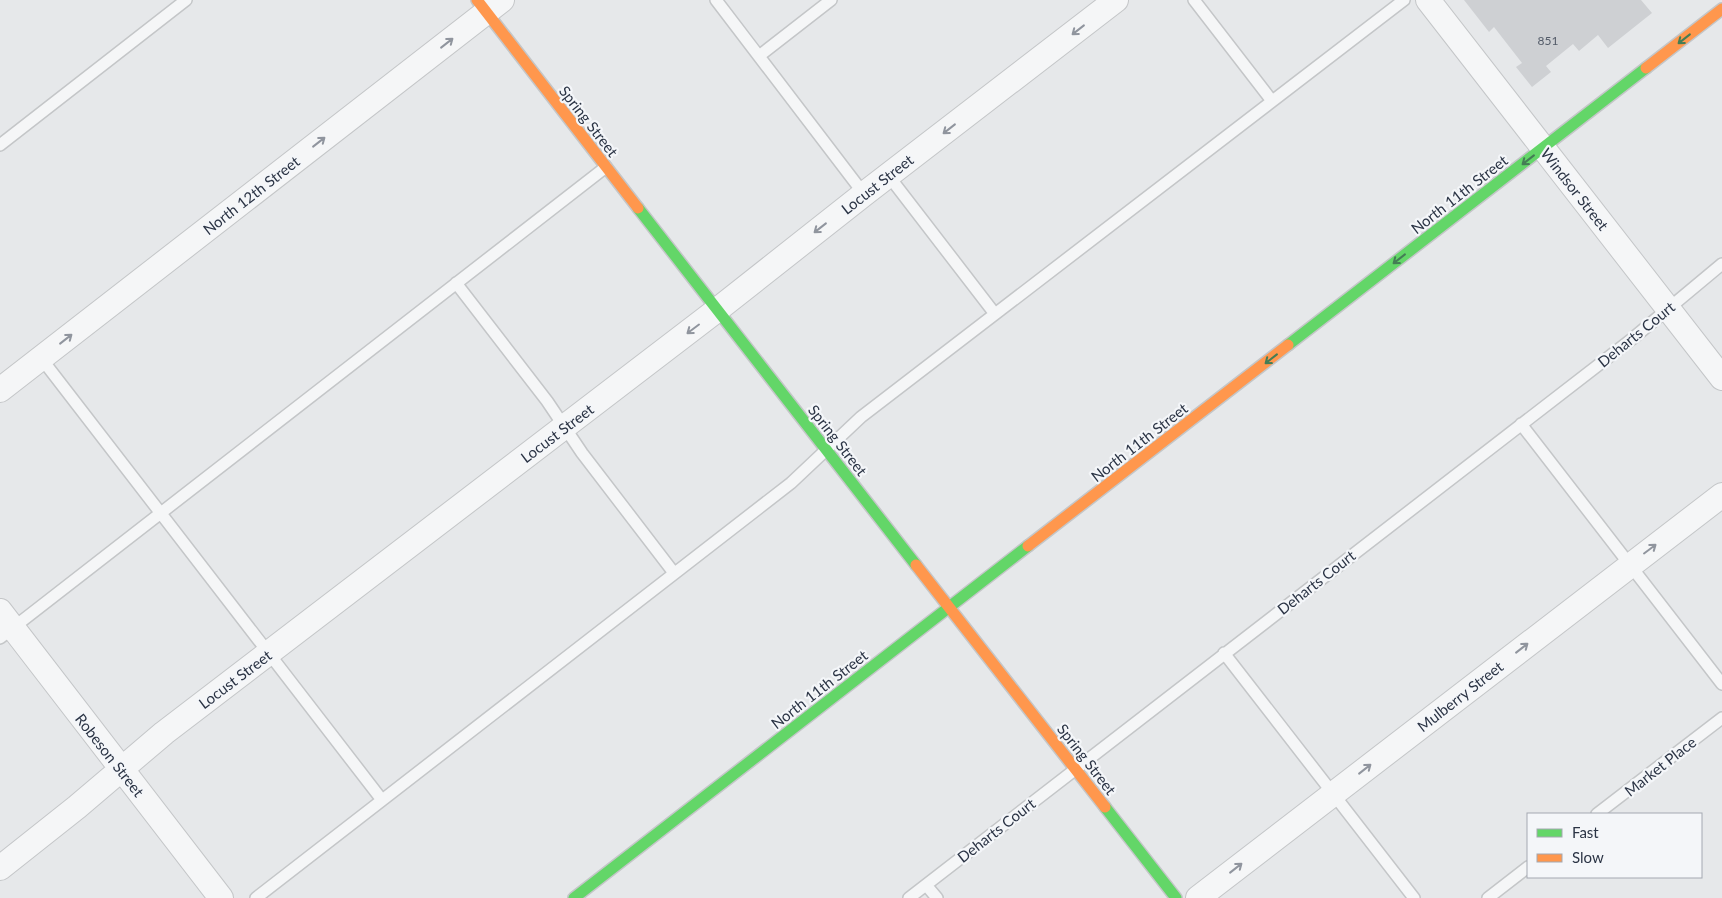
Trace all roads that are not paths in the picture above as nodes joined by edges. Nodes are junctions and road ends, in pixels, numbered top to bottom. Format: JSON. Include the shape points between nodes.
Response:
{"nodes":[{"id":1,"x":186,"y":0,"type":"edge"},
{"id":2,"x":716,"y":0,"type":"edge"},
{"id":3,"x":831,"y":0,"type":"edge"},
{"id":4,"x":1116,"y":0,"type":"edge"},
{"id":5,"x":1194,"y":0,"type":"edge"},
{"id":6,"x":1404,"y":0,"type":"edge"},
{"id":7,"x":1428,"y":0,"type":"edge"},
{"id":8,"x":489,"y":4,"type":"edge"},
{"id":9,"x":1722,"y":9,"type":"edge"},
{"id":10,"x":758,"y":56,"type":"junction"},
{"id":11,"x":1272,"y":101,"type":"junction"},
{"id":12,"x":0,"y":145,"type":"edge"},
{"id":13,"x":1543,"y":148,"type":"junction"},
{"id":14,"x":606,"y":167,"type":"junction"},
{"id":15,"x":888,"y":175,"type":"junction"},
{"id":16,"x":864,"y":194,"type":"junction"},
{"id":17,"x":1722,"y":264,"type":"edge"},
{"id":18,"x":456,"y":283,"type":"junction"},
{"id":19,"x":1668,"y":309,"type":"junction"},
{"id":20,"x":717,"y":310,"type":"junction"},
{"id":21,"x":995,"y":314,"type":"junction"},
{"id":22,"x":41,"y":358,"type":"junction"},
{"id":23,"x":1722,"y":378,"type":"edge"},
{"id":24,"x":0,"y":390,"type":"edge"},
{"id":25,"x":1521,"y":424,"type":"junction"},
{"id":26,"x":564,"y":427,"type":"junction"},
{"id":27,"x":826,"y":450,"type":"junction"},
{"id":28,"x":1722,"y":494,"type":"edge"},
{"id":29,"x":160,"y":512,"type":"junction"},
{"id":30,"x":1630,"y":565,"type":"junction"},
{"id":31,"x":674,"y":573,"type":"junction"},
{"id":32,"x":949,"y":607,"type":"junction"},
{"id":33,"x":4,"y":626,"type":"edge"},
{"id":34,"x":269,"y":653,"type":"junction"},
{"id":35,"x":1224,"y":653,"type":"junction"},
{"id":36,"x":1722,"y":684,"type":"edge"},
{"id":37,"x":1722,"y":718,"type":"edge"},
{"id":38,"x":1076,"y":768,"type":"junction"},
{"id":39,"x":122,"y":770,"type":"junction"},
{"id":40,"x":1333,"y":793,"type":"junction"},
{"id":41,"x":382,"y":800,"type":"junction"},
{"id":42,"x":1598,"y":813,"type":"edge"},
{"id":43,"x":0,"y":868,"type":"edge"},
{"id":44,"x":1527,"y":868,"type":"edge"},
{"id":45,"x":926,"y":884,"type":"junction"},
{"id":46,"x":222,"y":898,"type":"edge"},
{"id":47,"x":256,"y":898,"type":"edge"},
{"id":48,"x":574,"y":898,"type":"edge"},
{"id":49,"x":909,"y":898,"type":"edge"},
{"id":50,"x":937,"y":898,"type":"edge"},
{"id":51,"x":1176,"y":898,"type":"edge"},
{"id":52,"x":1198,"y":898,"type":"edge"},
{"id":53,"x":1414,"y":898,"type":"edge"},
{"id":54,"x":1488,"y":898,"type":"edge"}],
"edges":[{"from":1,"to":12,"type":"lane"},
{"from":2,"to":10,"type":"lane"},
{"from":3,"to":10,"type":"lane"},
{"from":4,"to":15,"type":"street","name":"Locust Street","one_way":true},
{"from":5,"to":11,"type":"lane"},
{"from":6,"to":11,"type":"lane"},
{"from":7,"to":13,"type":"street","name":"Windsor Street"},
{"from":8,"to":14,"type":"street","name":"Spring Street"},
{"from":22,"to":8,"type":"street","name":"North 12th Street","one_way":true},
{"from":9,"to":13,"type":"street","name":"North 11th Street","one_way":true},
{"from":10,"to":16,"type":"lane"},
{"from":11,"to":21,"type":"lane"},
{"from":13,"to":19,"type":"street","name":"Windsor Street"},
{"from":13,"to":32,"type":"street","name":"North 11th Street","one_way":true},
{"from":14,"to":18,"type":"lane"},
{"from":14,"to":20,"type":"street","name":"Spring Street"},
{"from":15,"to":16,"type":"street","name":"Locust Street"},
{"from":15,"to":21,"type":"lane"},
{"from":16,"to":20,"type":"street","name":"Locust Street","one_way":true},
{"from":17,"to":19,"type":"lane","name":"Deharts Court"},
{"from":18,"to":26,"type":"lane","via":[[548,401]]},
{"from":18,"to":29,"type":"lane"},
{"from":19,"to":23,"type":"street","name":"Windsor Street"},
{"from":19,"to":25,"type":"lane","name":"Deharts Court"},
{"from":20,"to":26,"type":"street","name":"Locust Street","one_way":true},
{"from":20,"to":27,"type":"street","name":"Spring Street"},
{"from":21,"to":27,"type":"lane","via":[[861,417]]},
{"from":22,"to":24,"type":"street","name":"North 12th Street"},
{"from":22,"to":29,"type":"lane"},
{"from":25,"to":30,"type":"lane"},
{"from":25,"to":35,"type":"lane","name":"Deharts Court"},
{"from":26,"to":31,"type":"lane"},
{"from":26,"to":34,"type":"street","name":"Locust Street"},
{"from":27,"to":31,"type":"lane","via":[[791,483]]},
{"from":27,"to":32,"type":"street","name":"Spring Street"},
{"from":30,"to":28,"type":"street","name":"Mulberry Street","one_way":true},
{"from":29,"to":33,"type":"lane"},
{"from":29,"to":34,"type":"lane"},
{"from":30,"to":36,"type":"lane"},
{"from":40,"to":30,"type":"street","name":"Mulberry Street","one_way":true},
{"from":31,"to":41,"type":"lane"},
{"from":32,"to":38,"type":"street","name":"Spring Street"},
{"from":32,"to":48,"type":"street","name":"North 11th Street"},
{"from":33,"to":39,"type":"street","name":"Robeson Street"},
{"from":34,"to":39,"type":"street","name":"Locust Street","via":[[164,733]]},
{"from":34,"to":41,"type":"lane"},
{"from":35,"to":38,"type":"lane","name":"Deharts Court"},
{"from":35,"to":40,"type":"lane"},
{"from":37,"to":42,"type":"lane","name":"Market Place"},
{"from":38,"to":45,"type":"lane","name":"Deharts Court"},
{"from":38,"to":51,"type":"street","name":"Spring Street"},
{"from":39,"to":43,"type":"street","name":"Locust Street"},
{"from":39,"to":46,"type":"street","name":"Robeson Street"},
{"from":52,"to":40,"type":"street","name":"Mulberry Street","one_way":true},
{"from":40,"to":53,"type":"lane"},
{"from":41,"to":47,"type":"lane"},
{"from":44,"to":54,"type":"lane"},
{"from":45,"to":49,"type":"lane","name":"Deharts Court"},
{"from":45,"to":50,"type":"lane"}]}
